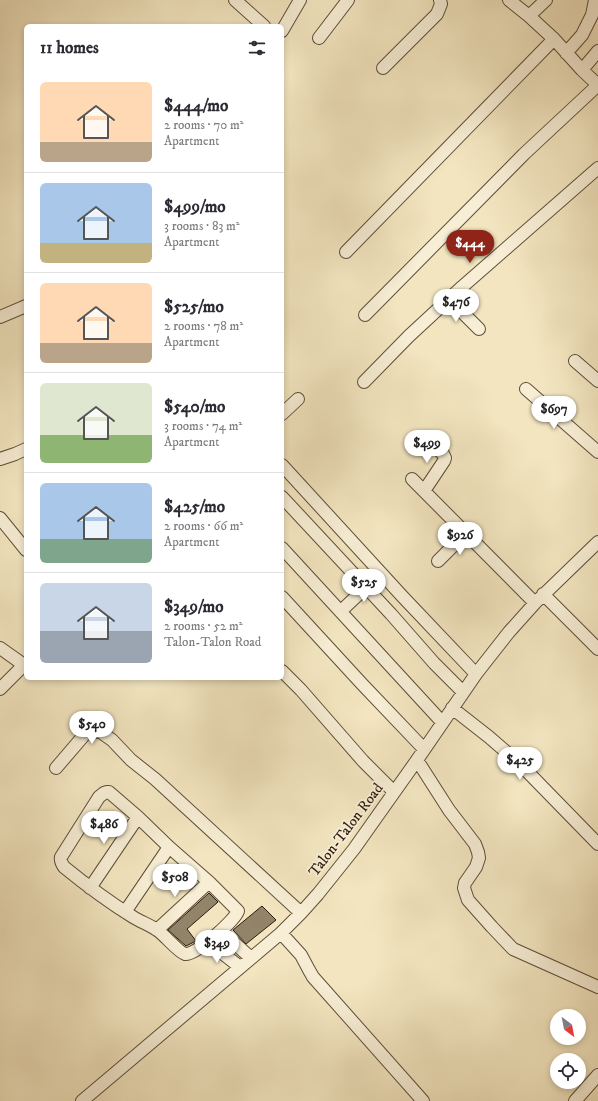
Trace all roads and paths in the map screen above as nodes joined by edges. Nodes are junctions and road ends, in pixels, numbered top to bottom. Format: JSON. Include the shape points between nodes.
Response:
{"nodes":[{"id":1,"x":235,"y":0,"type":"edge"},
{"id":2,"x":300,"y":0,"type":"edge"},
{"id":3,"x":348,"y":0,"type":"edge"},
{"id":4,"x":440,"y":0,"type":"edge"},
{"id":5,"x":509,"y":0,"type":"edge"},
{"id":6,"x":546,"y":0,"type":"edge"},
{"id":7,"x":595,"y":0,"type":"edge"},
{"id":8,"x":529,"y":16,"type":"junction"},
{"id":9,"x":262,"y":24,"type":"edge"},
{"id":10,"x":284,"y":28,"type":"edge"},
{"id":11,"x":319,"y":38,"type":"dead end"},
{"id":12,"x":554,"y":39,"type":"junction"},
{"id":13,"x":598,"y":51,"type":"edge"},
{"id":14,"x":566,"y":53,"type":"junction"},
{"id":15,"x":383,"y":68,"type":"dead end"},
{"id":16,"x":582,"y":70,"type":"junction"},
{"id":17,"x":598,"y":85,"type":"edge"},
{"id":18,"x":598,"y":168,"type":"edge"},
{"id":19,"x":346,"y":252,"type":"dead end"},
{"id":20,"x":449,"y":299,"type":"junction"},
{"id":21,"x":24,"y":307,"type":"edge"},
{"id":22,"x":365,"y":315,"type":"dead end"},
{"id":23,"x":0,"y":317,"type":"edge"},
{"id":24,"x":479,"y":329,"type":"dead end"},
{"id":25,"x":575,"y":360,"type":"dead end"},
{"id":26,"x":598,"y":381,"type":"edge"},
{"id":27,"x":364,"y":382,"type":"dead end"},
{"id":28,"x":526,"y":389,"type":"dead end"},
{"id":29,"x":298,"y":399,"type":"dead end"},
{"id":30,"x":284,"y":412,"type":"edge"},
{"id":31,"x":425,"y":438,"type":"dead end"},
{"id":32,"x":24,"y":450,"type":"edge"},
{"id":33,"x":598,"y":452,"type":"edge"},
{"id":34,"x":0,"y":458,"type":"edge"},
{"id":35,"x":284,"y":467,"type":"edge"},
{"id":36,"x":412,"y":479,"type":"dead end"},
{"id":37,"x":424,"y":491,"type":"junction"},
{"id":38,"x":284,"y":499,"type":"edge"},
{"id":39,"x":0,"y":518,"type":"edge"},
{"id":40,"x":466,"y":533,"type":"junction"},
{"id":41,"x":598,"y":542,"type":"edge"},
{"id":42,"x":24,"y":548,"type":"edge"},
{"id":43,"x":284,"y":550,"type":"edge"},
{"id":44,"x":437,"y":561,"type":"dead end"},
{"id":45,"x":381,"y":573,"type":"junction"},
{"id":46,"x":365,"y":587,"type":"junction"},
{"id":47,"x":284,"y":598,"type":"edge"},
{"id":48,"x":539,"y":598,"type":"junction"},
{"id":49,"x":340,"y":611,"type":"junction"},
{"id":50,"x":596,"y":643,"type":"edge"},
{"id":51,"x":0,"y":648,"type":"edge"},
{"id":52,"x":24,"y":663,"type":"edge"},
{"id":53,"x":24,"y":665,"type":"edge"},
{"id":54,"x":284,"y":674,"type":"edge"},
{"id":55,"x":476,"y":674,"type":"junction"},
{"id":56,"x":0,"y":689,"type":"edge"},
{"id":57,"x":463,"y":692,"type":"junction"},
{"id":58,"x":452,"y":708,"type":"junction"},
{"id":59,"x":442,"y":722,"type":"junction"},
{"id":60,"x":424,"y":749,"type":"junction"},
{"id":61,"x":417,"y":760,"type":"junction"},
{"id":62,"x":56,"y":768,"type":"dead end"},
{"id":63,"x":394,"y":792,"type":"junction"},
{"id":64,"x":138,"y":817,"type":"junction"},
{"id":65,"x":598,"y":844,"type":"edge"},
{"id":66,"x":169,"y":847,"type":"junction"},
{"id":67,"x":209,"y":882,"type":"junction"},
{"id":68,"x":90,"y":888,"type":"junction"},
{"id":69,"x":125,"y":912,"type":"junction"},
{"id":70,"x":301,"y":913,"type":"junction"},
{"id":71,"x":157,"y":930,"type":"junction"},
{"id":72,"x":221,"y":931,"type":"junction"},
{"id":73,"x":281,"y":933,"type":"junction"},
{"id":74,"x":208,"y":942,"type":"junction"},
{"id":75,"x":251,"y":958,"type":"junction"},
{"id":76,"x":240,"y":967,"type":"junction"},
{"id":77,"x":598,"y":987,"type":"edge"},
{"id":78,"x":598,"y":1075,"type":"edge"},
{"id":79,"x":82,"y":1101,"type":"edge"},
{"id":80,"x":423,"y":1101,"type":"edge"},
{"id":81,"x":575,"y":1101,"type":"edge"}],
"edges":[{"from":1,"to":9,"type":"street"},
{"from":2,"to":10,"type":"street"},
{"from":3,"to":11,"type":"street"},
{"from":4,"to":15,"type":"street","via":[[437,14]]},
{"from":5,"to":8,"type":"street"},
{"from":6,"to":8,"type":"street"},
{"from":7,"to":14,"type":"street","via":[[592,15],[582,35]]},
{"from":8,"to":12,"type":"street"},
{"from":12,"to":14,"type":"street"},
{"from":12,"to":19,"type":"street"},
{"from":13,"to":16,"type":"street"},
{"from":14,"to":16,"type":"street"},
{"from":16,"to":17,"type":"street"},
{"from":17,"to":22,"type":"street","via":[[524,154]]},
{"from":18,"to":20,"type":"street"},
{"from":20,"to":24,"type":"street"},
{"from":20,"to":27,"type":"street"},
{"from":21,"to":23,"type":"street"},
{"from":25,"to":26,"type":"street"},
{"from":28,"to":33,"type":"street"},
{"from":29,"to":30,"type":"street"},
{"from":31,"to":37,"type":"street","via":[[445,458]]},
{"from":32,"to":34,"type":"street"},
{"from":35,"to":45,"type":"street"},
{"from":36,"to":37,"type":"street"},
{"from":37,"to":40,"type":"street"},
{"from":38,"to":46,"type":"street"},
{"from":39,"to":42,"type":"street"},
{"from":40,"to":44,"type":"street"},
{"from":40,"to":48,"type":"street"},
{"from":41,"to":48,"type":"street","name":"Talon-Talon Road"},
{"from":43,"to":49,"type":"street"},
{"from":45,"to":46,"type":"street"},
{"from":45,"to":55,"type":"street"},
{"from":46,"to":49,"type":"street"},
{"from":46,"to":57,"type":"street"},
{"from":47,"to":60,"type":"street"},
{"from":48,"to":50,"type":"street"},
{"from":48,"to":55,"type":"street","name":"Talon-Talon Road","via":[[508,632]]},
{"from":49,"to":59,"type":"street"},
{"from":51,"to":52,"type":"street"},
{"from":53,"to":56,"type":"street"},
{"from":54,"to":63,"type":"street"},
{"from":55,"to":57,"type":"street","name":"Talon-Talon Road"},
{"from":57,"to":58,"type":"street","name":"Talon-Talon Road"},
{"from":58,"to":59,"type":"street","name":"Talon-Talon Road"},
{"from":58,"to":65,"type":"street","via":[[519,763]]},
{"from":59,"to":60,"type":"street","name":"Talon-Talon Road"},
{"from":60,"to":61,"type":"street","name":"Talon-Talon Road"},
{"from":61,"to":63,"type":"street","name":"Talon-Talon Road"},
{"from":61,"to":77,"type":"street","via":[[478,852],[476,867],[465,883],[468,900],[513,949]]},
{"from":62,"to":70,"type":"street","via":[[86,733],[102,733]]},
{"from":63,"to":70,"type":"street","name":"Talon-Talon Road","via":[[344,861]]},
{"from":64,"to":66,"type":"street"},
{"from":64,"to":68,"type":"street"},
{"from":64,"to":68,"type":"street","via":[[109,792],[99,797],[60,861]]},
{"from":66,"to":67,"type":"street"},
{"from":66,"to":69,"type":"street"},
{"from":67,"to":71,"type":"street"},
{"from":67,"to":72,"type":"street","via":[[238,911]]},
{"from":68,"to":69,"type":"street"},
{"from":69,"to":71,"type":"street"},
{"from":70,"to":73,"type":"street","name":"Talon-Talon Road"},
{"from":71,"to":74,"type":"street","via":[[183,954],[190,954]]},
{"from":72,"to":74,"type":"street"},
{"from":72,"to":75,"type":"street"},
{"from":73,"to":75,"type":"street","name":"Talon-Talon Road"},
{"from":73,"to":80,"type":"street","via":[[301,955],[313,977]]},
{"from":74,"to":76,"type":"street"},
{"from":75,"to":76,"type":"street","name":"Talon-Talon Road"},
{"from":76,"to":79,"type":"street","name":"Talon-Talon Road"},
{"from":78,"to":81,"type":"street"}]}
